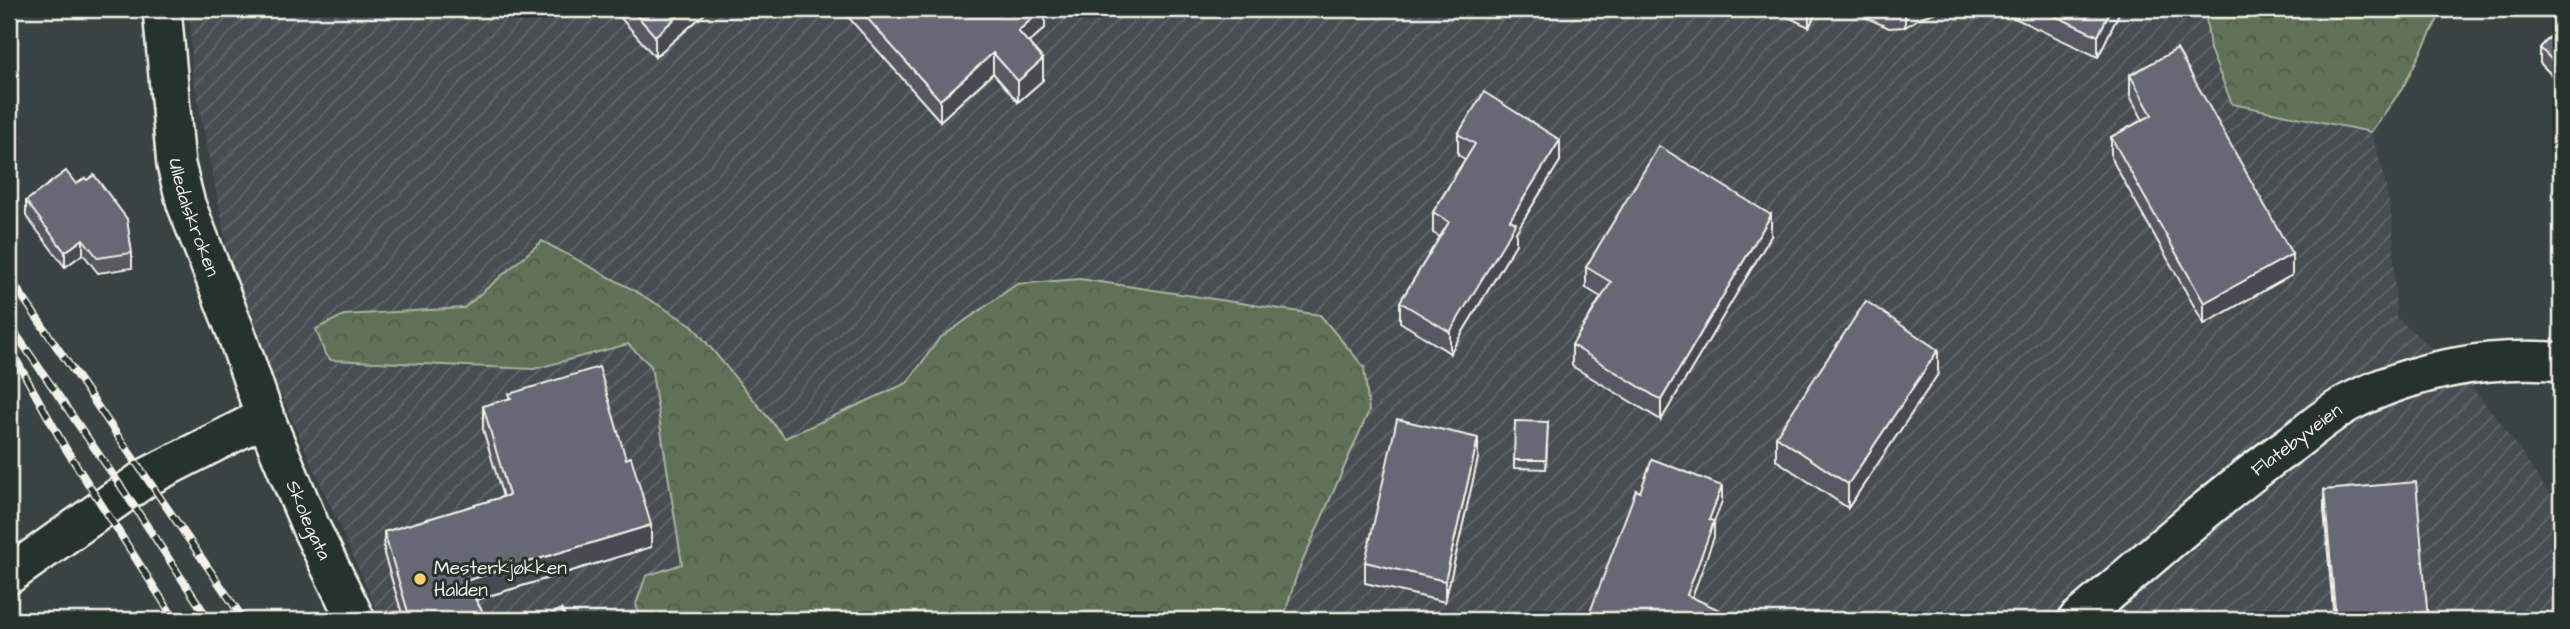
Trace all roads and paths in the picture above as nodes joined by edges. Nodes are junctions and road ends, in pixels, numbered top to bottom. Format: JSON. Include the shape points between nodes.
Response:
{"nodes":[{"id":1,"x":162,"y":9,"type":"edge"},
{"id":2,"x":2561,"y":362,"type":"edge"},
{"id":3,"x":265,"y":417,"type":"junction"},
{"id":4,"x":9,"y":575,"type":"edge"},
{"id":5,"x":356,"y":620,"type":"edge"},
{"id":6,"x":2077,"y":620,"type":"edge"}],
"edges":[{"from":1,"to":3,"type":"street","name":"Ulledalskroken","via":[[176,165],[186,204]]},
{"from":2,"to":6,"type":"street","name":"Flatebyveien","via":[[2488,362],[2450,368],[2347,403],[2240,481]]},
{"from":3,"to":4,"type":"street","via":[[147,477]]},
{"from":3,"to":5,"type":"street","name":"Skolegata"}]}
